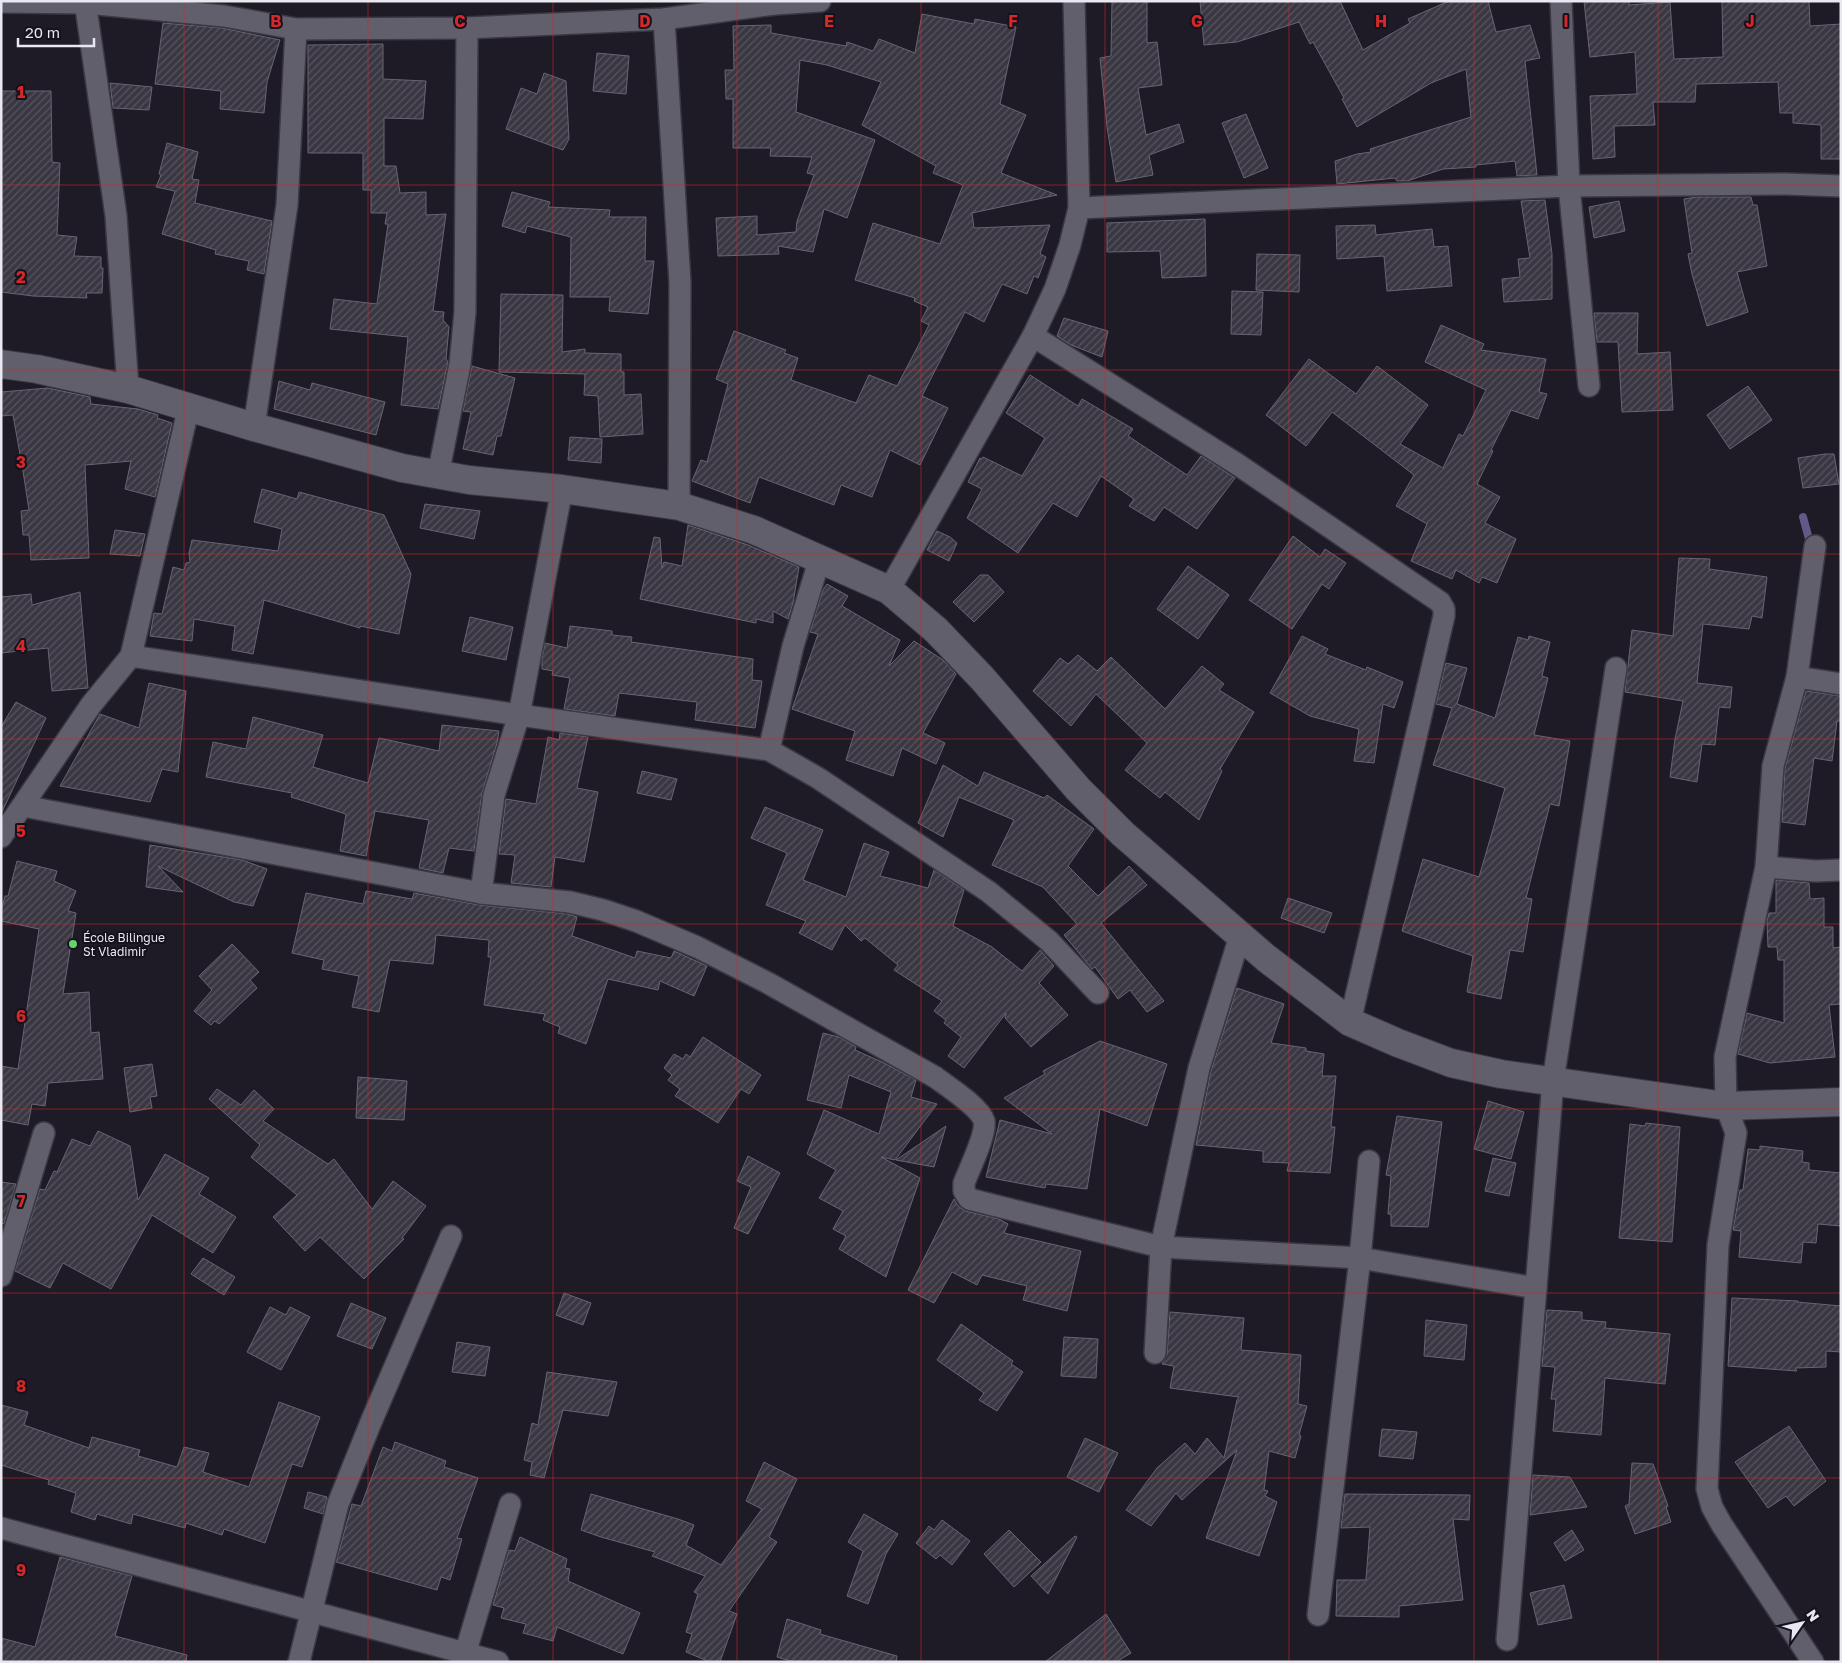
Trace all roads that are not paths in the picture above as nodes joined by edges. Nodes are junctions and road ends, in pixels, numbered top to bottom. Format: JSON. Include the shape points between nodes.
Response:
{"nodes":[{"id":1,"x":820,"y":1,"type":"edge"},
{"id":2,"x":1074,"y":1,"type":"edge"},
{"id":3,"x":1561,"y":1,"type":"edge"},
{"id":4,"x":1,"y":2,"type":"edge"},
{"id":5,"x":86,"y":2,"type":"edge"},
{"id":6,"x":664,"y":19,"type":"junction"},
{"id":7,"x":467,"y":28,"type":"junction"},
{"id":8,"x":296,"y":29,"type":"junction"},
{"id":9,"x":1570,"y":186,"type":"junction"},
{"id":10,"x":1841,"y":186,"type":"edge"},
{"id":11,"x":1079,"y":208,"type":"junction"},
{"id":12,"x":1033,"y":336,"type":"junction"},
{"id":13,"x":1,"y":364,"type":"edge"},
{"id":14,"x":1589,"y":386,"type":"dead end"},
{"id":15,"x":128,"y":389,"type":"junction"},
{"id":16,"x":190,"y":406,"type":"junction"},
{"id":17,"x":254,"y":427,"type":"junction"},
{"id":18,"x":438,"y":475,"type":"junction"},
{"id":19,"x":562,"y":489,"type":"junction"},
{"id":20,"x":679,"y":506,"type":"junction"},
{"id":21,"x":1815,"y":546,"type":"dead end"},
{"id":22,"x":820,"y":558,"type":"junction"},
{"id":23,"x":889,"y":590,"type":"junction"},
{"id":24,"x":131,"y":656,"type":"junction"},
{"id":25,"x":1616,"y":668,"type":"dead end"},
{"id":26,"x":1796,"y":677,"type":"junction"},
{"id":27,"x":1841,"y":684,"type":"edge"},
{"id":28,"x":519,"y":716,"type":"junction"},
{"id":29,"x":769,"y":750,"type":"junction"},
{"id":30,"x":23,"y":806,"type":"junction"},
{"id":31,"x":1,"y":837,"type":"edge"},
{"id":32,"x":1766,"y":867,"type":"junction"},
{"id":33,"x":1841,"y":870,"type":"edge"},
{"id":34,"x":481,"y":893,"type":"junction"},
{"id":35,"x":1240,"y":936,"type":"junction"},
{"id":36,"x":1098,"y":993,"type":"dead end"},
{"id":37,"x":1350,"y":1022,"type":"junction"},
{"id":38,"x":1553,"y":1081,"type":"junction"},
{"id":39,"x":1841,"y":1102,"type":"edge"},
{"id":40,"x":1726,"y":1106,"type":"junction"},
{"id":41,"x":44,"y":1133,"type":"dead end"},
{"id":42,"x":1369,"y":1161,"type":"dead end"},
{"id":43,"x":451,"y":1236,"type":"dead end"},
{"id":44,"x":1161,"y":1247,"type":"junction"},
{"id":45,"x":1360,"y":1258,"type":"junction"},
{"id":46,"x":1,"y":1276,"type":"edge"},
{"id":47,"x":1536,"y":1288,"type":"junction"},
{"id":48,"x":1155,"y":1353,"type":"dead end"},
{"id":49,"x":510,"y":1504,"type":"dead end"},
{"id":50,"x":1,"y":1528,"type":"edge"},
{"id":51,"x":311,"y":1612,"type":"junction"},
{"id":52,"x":1318,"y":1615,"type":"dead end"},
{"id":53,"x":1508,"y":1640,"type":"dead end"},
{"id":54,"x":465,"y":1654,"type":"junction"},
{"id":55,"x":299,"y":1662,"type":"edge"},
{"id":56,"x":498,"y":1662,"type":"edge"},
{"id":57,"x":1813,"y":1662,"type":"edge"}],
"edges":[{"from":1,"to":6,"type":"street"},
{"from":2,"to":11,"type":"street"},
{"from":3,"to":9,"type":"street"},
{"from":4,"to":5,"type":"street"},
{"from":5,"to":8,"type":"street","via":[[224,16]]},
{"from":5,"to":15,"type":"street","via":[[116,216]]},
{"from":6,"to":7,"type":"street"},
{"from":6,"to":20,"type":"street","via":[[680,283]]},
{"from":7,"to":8,"type":"street"},
{"from":7,"to":18,"type":"street","via":[[465,312],[460,364]]},
{"from":8,"to":17,"type":"street","via":[[286,205]]},
{"from":9,"to":10,"type":"street"},
{"from":9,"to":11,"type":"street"},
{"from":9,"to":14,"type":"street"},
{"from":11,"to":12,"type":"street","via":[[1055,289]]},
{"from":12,"to":23,"type":"street"},
{"from":12,"to":37,"type":"street","via":[[1237,464],[1440,602],[1444,609]]},
{"from":13,"to":15,"type":"street"},
{"from":15,"to":16,"type":"street"},
{"from":16,"to":17,"type":"street"},
{"from":16,"to":24,"type":"street"},
{"from":17,"to":18,"type":"street"},
{"from":18,"to":19,"type":"street"},
{"from":19,"to":20,"type":"street"},
{"from":19,"to":28,"type":"street"},
{"from":20,"to":22,"type":"street","via":[[754,530]]},
{"from":21,"to":26,"type":"street"},
{"from":22,"to":23,"type":"street"},
{"from":22,"to":29,"type":"street","via":[[793,646]]},
{"from":23,"to":35,"type":"street","via":[[943,636],[1078,789],[1116,827]]},
{"from":24,"to":28,"type":"street"},
{"from":24,"to":30,"type":"street","via":[[92,705]]},
{"from":25,"to":38,"type":"street"},
{"from":26,"to":27,"type":"street"},
{"from":26,"to":32,"type":"street","via":[[1773,766]]},
{"from":28,"to":29,"type":"street"},
{"from":28,"to":34,"type":"street","via":[[494,795]]},
{"from":29,"to":36,"type":"street","via":[[818,778],[990,892],[1049,941]]},
{"from":30,"to":31,"type":"street"},
{"from":30,"to":34,"type":"street"},
{"from":32,"to":33,"type":"street"},
{"from":32,"to":40,"type":"street","via":[[1725,1057]]},
{"from":34,"to":44,"type":"street","via":[[570,902],[603,910],[697,947],[768,983],[935,1077],[977,1110],[984,1121],[983,1136],[964,1183],[969,1199]]},
{"from":35,"to":37,"type":"street"},
{"from":35,"to":44,"type":"street","via":[[1199,1068]]},
{"from":37,"to":38,"type":"street","via":[[1451,1063]]},
{"from":38,"to":40,"type":"street"},
{"from":38,"to":47,"type":"street"},
{"from":39,"to":40,"type":"street"},
{"from":40,"to":57,"type":"street","via":[[1736,1132],[1718,1245],[1707,1489],[1722,1525]]},
{"from":41,"to":46,"type":"street"},
{"from":42,"to":45,"type":"street"},
{"from":43,"to":51,"type":"street","via":[[338,1504]]},
{"from":44,"to":45,"type":"street"},
{"from":44,"to":48,"type":"street"},
{"from":45,"to":47,"type":"street"},
{"from":45,"to":52,"type":"street"},
{"from":47,"to":53,"type":"street"},
{"from":49,"to":54,"type":"street"},
{"from":50,"to":51,"type":"street"},
{"from":51,"to":54,"type":"street"},
{"from":51,"to":55,"type":"street"},
{"from":54,"to":56,"type":"street"}]}
